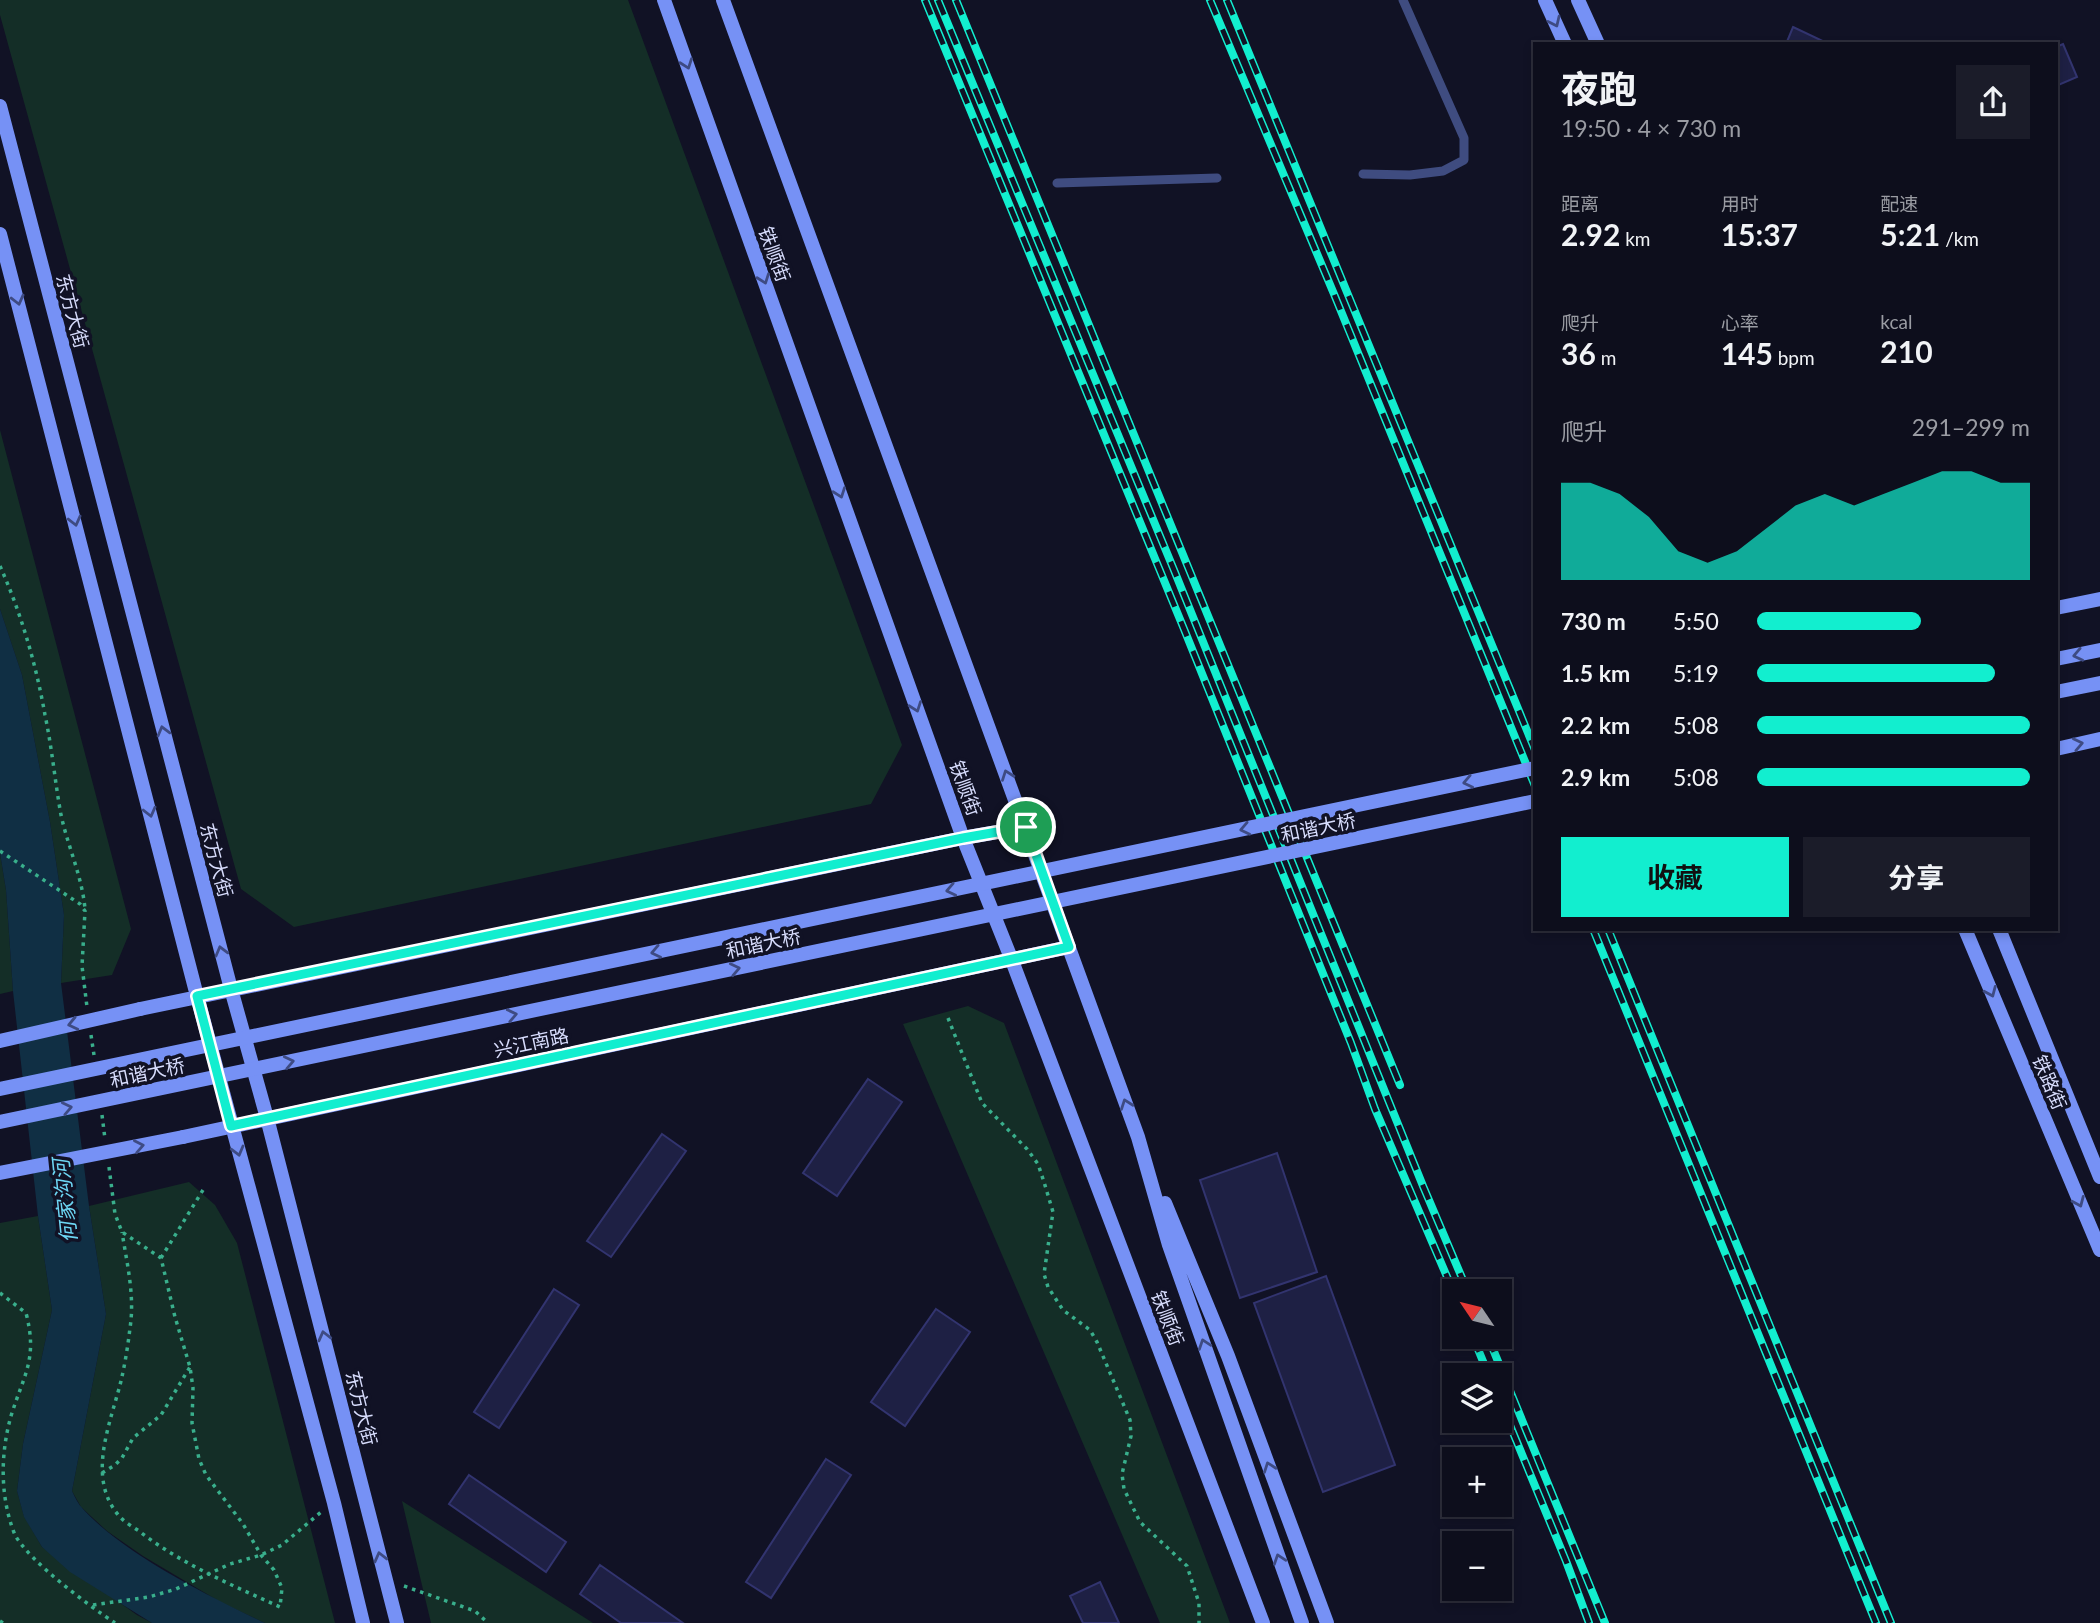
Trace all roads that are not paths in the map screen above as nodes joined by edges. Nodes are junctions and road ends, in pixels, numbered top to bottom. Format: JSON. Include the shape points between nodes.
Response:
{"nodes":[{"id":1,"x":664,"y":0,"type":"edge"},
{"id":2,"x":723,"y":0,"type":"edge"},
{"id":3,"x":1403,"y":0,"type":"edge"},
{"id":4,"x":1545,"y":0,"type":"edge"},
{"id":5,"x":1578,"y":0,"type":"edge"},
{"id":6,"x":1564,"y":42,"type":"edge"},
{"id":7,"x":1597,"y":42,"type":"edge"},
{"id":8,"x":0,"y":106,"type":"edge"},
{"id":9,"x":1363,"y":174,"type":"dead end"},
{"id":10,"x":1217,"y":178,"type":"dead end"},
{"id":11,"x":1057,"y":183,"type":"dead end"},
{"id":12,"x":0,"y":234,"type":"edge"},
{"id":13,"x":2100,"y":599,"type":"edge"},
{"id":14,"x":2058,"y":608,"type":"edge"},
{"id":15,"x":2100,"y":650,"type":"edge"},
{"id":16,"x":2058,"y":659,"type":"edge"},
{"id":17,"x":2100,"y":683,"type":"edge"},
{"id":18,"x":2058,"y":692,"type":"edge"},
{"id":19,"x":2100,"y":739,"type":"edge"},
{"id":20,"x":2058,"y":749,"type":"edge"},
{"id":21,"x":1533,"y":768,"type":"edge"},
{"id":22,"x":1533,"y":802,"type":"edge"},
{"id":23,"x":1026,"y":827,"type":"junction"},
{"id":24,"x":963,"y":838,"type":"junction"},
{"id":25,"x":1966,"y":931,"type":"edge"},
{"id":26,"x":2000,"y":931,"type":"edge"},
{"id":27,"x":1069,"y":947,"type":"junction"},
{"id":28,"x":1011,"y":958,"type":"junction"},
{"id":29,"x":231,"y":989,"type":"junction"},
{"id":30,"x":197,"y":996,"type":"junction"},
{"id":31,"x":0,"y":1041,"type":"edge"},
{"id":32,"x":0,"y":1089,"type":"edge"},
{"id":33,"x":267,"y":1118,"type":"junction"},
{"id":34,"x":0,"y":1122,"type":"edge"},
{"id":35,"x":231,"y":1126,"type":"junction"},
{"id":36,"x":1138,"y":1137,"type":"junction"},
{"id":37,"x":0,"y":1173,"type":"edge"},
{"id":38,"x":2100,"y":1177,"type":"edge"},
{"id":39,"x":2100,"y":1250,"type":"edge"},
{"id":40,"x":363,"y":1623,"type":"edge"},
{"id":41,"x":397,"y":1623,"type":"edge"},
{"id":42,"x":1263,"y":1623,"type":"edge"},
{"id":43,"x":1302,"y":1623,"type":"edge"},
{"id":44,"x":1327,"y":1623,"type":"edge"}],
"edges":[{"from":1,"to":24,"type":"main road","name":"铁顺街","one_way":true},
{"from":23,"to":2,"type":"main road","name":"铁顺街","one_way":true},
{"from":3,"to":9,"type":"lane","via":[[1464,138],[1464,160],[1443,171]]},
{"from":4,"to":6,"type":"main road","one_way":true},
{"from":5,"to":7,"type":"main road"},
{"from":29,"to":8,"type":"main road","name":"东方大街","one_way":true},
{"from":10,"to":11,"type":"lane"},
{"from":12,"to":30,"type":"main road","one_way":true},
{"from":13,"to":14,"type":"main road"},
{"from":15,"to":16,"type":"main road","one_way":true},
{"from":17,"to":18,"type":"main road"},
{"from":20,"to":19,"type":"main road","one_way":true},
{"from":21,"to":32,"type":"main road","name":"和谐大桥","one_way":true,"bridge":true},
{"from":34,"to":22,"type":"main road","name":"和谐大桥","one_way":true,"bridge":true},
{"from":23,"to":24,"type":"main road"},
{"from":23,"to":27,"type":"main road","name":"铁顺街"},
{"from":24,"to":28,"type":"main road","name":"铁顺街"},
{"from":24,"to":29,"type":"main road"},
{"from":25,"to":39,"type":"main road","name":"铁路街","one_way":true},
{"from":26,"to":38,"type":"main road","name":"铁路街"},
{"from":27,"to":28,"type":"main road","name":"兴江南路"},
{"from":36,"to":27,"type":"main road","name":"铁顺街","one_way":true},
{"from":28,"to":33,"type":"main road","name":"兴江南路"},
{"from":28,"to":42,"type":"main road","name":"铁顺街"},
{"from":29,"to":30,"type":"main road"},
{"from":29,"to":33,"type":"main road","name":"东方大街"},
{"from":30,"to":31,"type":"main road","one_way":true,"bridge":true},
{"from":30,"to":35,"type":"main road"},
{"from":33,"to":35,"type":"main road","name":"兴江南路"},
{"from":41,"to":33,"type":"main road","name":"东方大街","one_way":true},
{"from":37,"to":35,"type":"main road","name":"兴江南路","one_way":true,"bridge":true},
{"from":35,"to":40,"type":"main road","one_way":true},
{"from":43,"to":36,"type":"main road","name":"铁顺街","one_way":true,"via":[[1169,1245]]},
{"from":44,"to":36,"type":"main road","one_way":true,"via":[[1228,1356]]}]}
